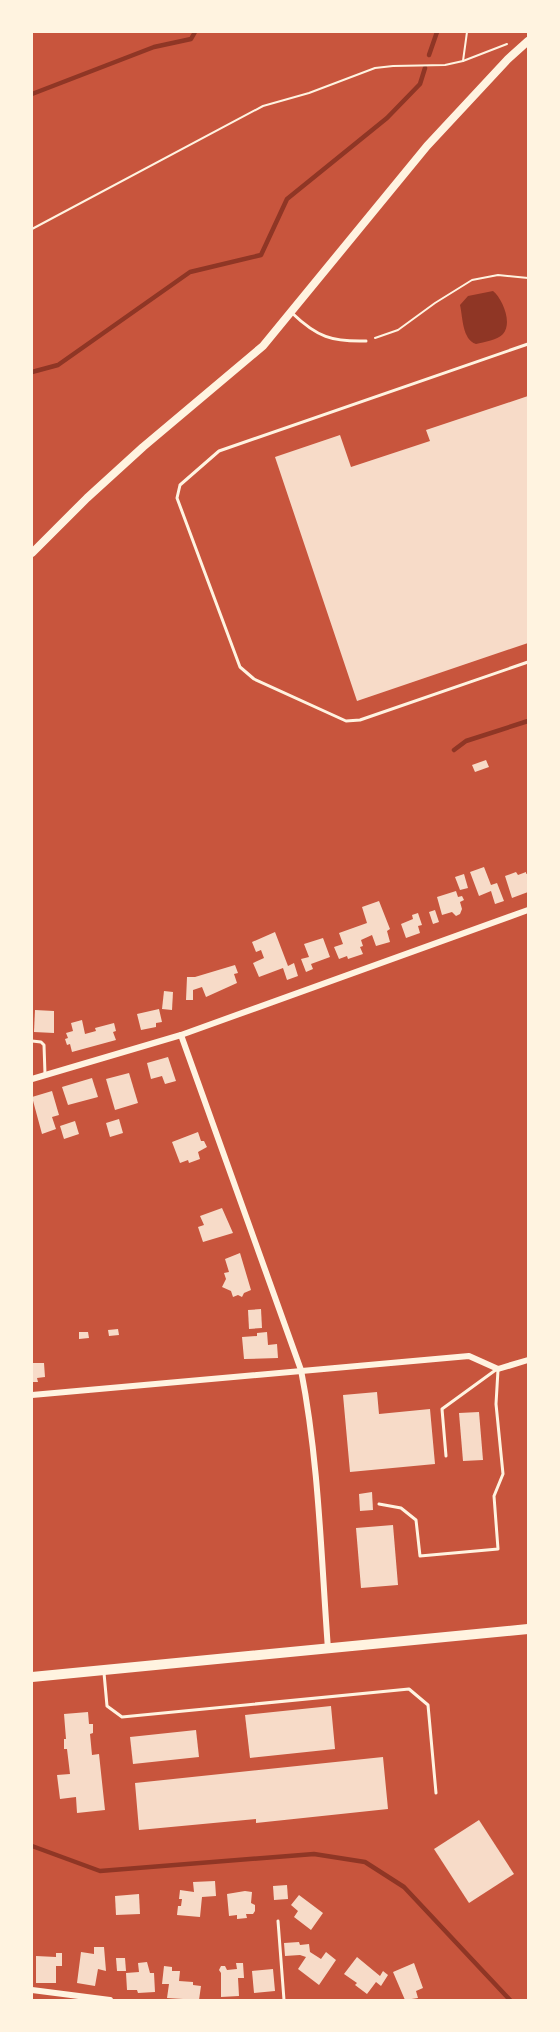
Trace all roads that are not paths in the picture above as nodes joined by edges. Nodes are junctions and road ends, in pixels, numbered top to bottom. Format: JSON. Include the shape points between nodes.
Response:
{"nodes":[{"id":1,"x":528,"y":40,"type":"edge"},
{"id":2,"x":292,"y":313,"type":"junction"},
{"id":3,"x":366,"y":341,"type":"road end"},
{"id":4,"x":528,"y":344,"type":"edge"},
{"id":5,"x":32,"y":553,"type":"edge"},
{"id":6,"x":528,"y":662,"type":"edge"},
{"id":7,"x":528,"y":910,"type":"edge"},
{"id":8,"x":181,"y":1035,"type":"junction"},
{"id":9,"x":32,"y":1041,"type":"edge"},
{"id":10,"x":45,"y":1075,"type":"junction"},
{"id":11,"x":32,"y":1079,"type":"edge"},
{"id":12,"x":528,"y":1360,"type":"edge"},
{"id":13,"x":498,"y":1369,"type":"junction"},
{"id":14,"x":301,"y":1370,"type":"junction"},
{"id":15,"x":32,"y":1395,"type":"edge"},
{"id":16,"x":446,"y":1456,"type":"dead end"},
{"id":17,"x":379,"y":1504,"type":"dead end"},
{"id":18,"x":528,"y":1629,"type":"edge"},
{"id":19,"x":328,"y":1649,"type":"junction"},
{"id":20,"x":103,"y":1671,"type":"junction"},
{"id":21,"x":32,"y":1677,"type":"edge"},
{"id":22,"x":436,"y":1793,"type":"dead end"},
{"id":23,"x":278,"y":1921,"type":"dead end"},
{"id":24,"x":32,"y":1990,"type":"edge"},
{"id":25,"x":110,"y":2001,"type":"edge"},
{"id":26,"x":284,"y":2001,"type":"edge"}],
"edges":[{"from":1,"to":2,"type":"street","via":[[427,146]]},
{"from":2,"to":3,"type":"lane","via":[[329,338]]},
{"from":2,"to":5,"type":"street","via":[[263,346],[87,498]]},
{"from":4,"to":6,"type":"lane","via":[[219,451],[180,484],[177,498],[240,667],[254,679],[346,721],[360,720]]},
{"from":7,"to":8,"type":"street"},
{"from":8,"to":10,"type":"street"},
{"from":8,"to":14,"type":"street"},
{"from":9,"to":10,"type":"lane","via":[[44,1045]]},
{"from":10,"to":11,"type":"street"},
{"from":12,"to":13,"type":"street"},
{"from":13,"to":14,"type":"street","via":[[469,1356]]},
{"from":13,"to":16,"type":"lane","via":[[442,1409]]},
{"from":13,"to":17,"type":"lane","via":[[496,1404],[503,1474],[494,1496],[498,1549],[420,1556],[416,1520],[401,1508]]},
{"from":14,"to":15,"type":"street"},
{"from":14,"to":19,"type":"street","via":[[317,1485]]},
{"from":18,"to":19,"type":"main road"},
{"from":19,"to":20,"type":"main road"},
{"from":20,"to":21,"type":"main road"},
{"from":20,"to":22,"type":"lane","via":[[107,1706],[122,1717],[409,1689],[428,1705]]},
{"from":23,"to":26,"type":"lane"},
{"from":24,"to":25,"type":"street"}]}
